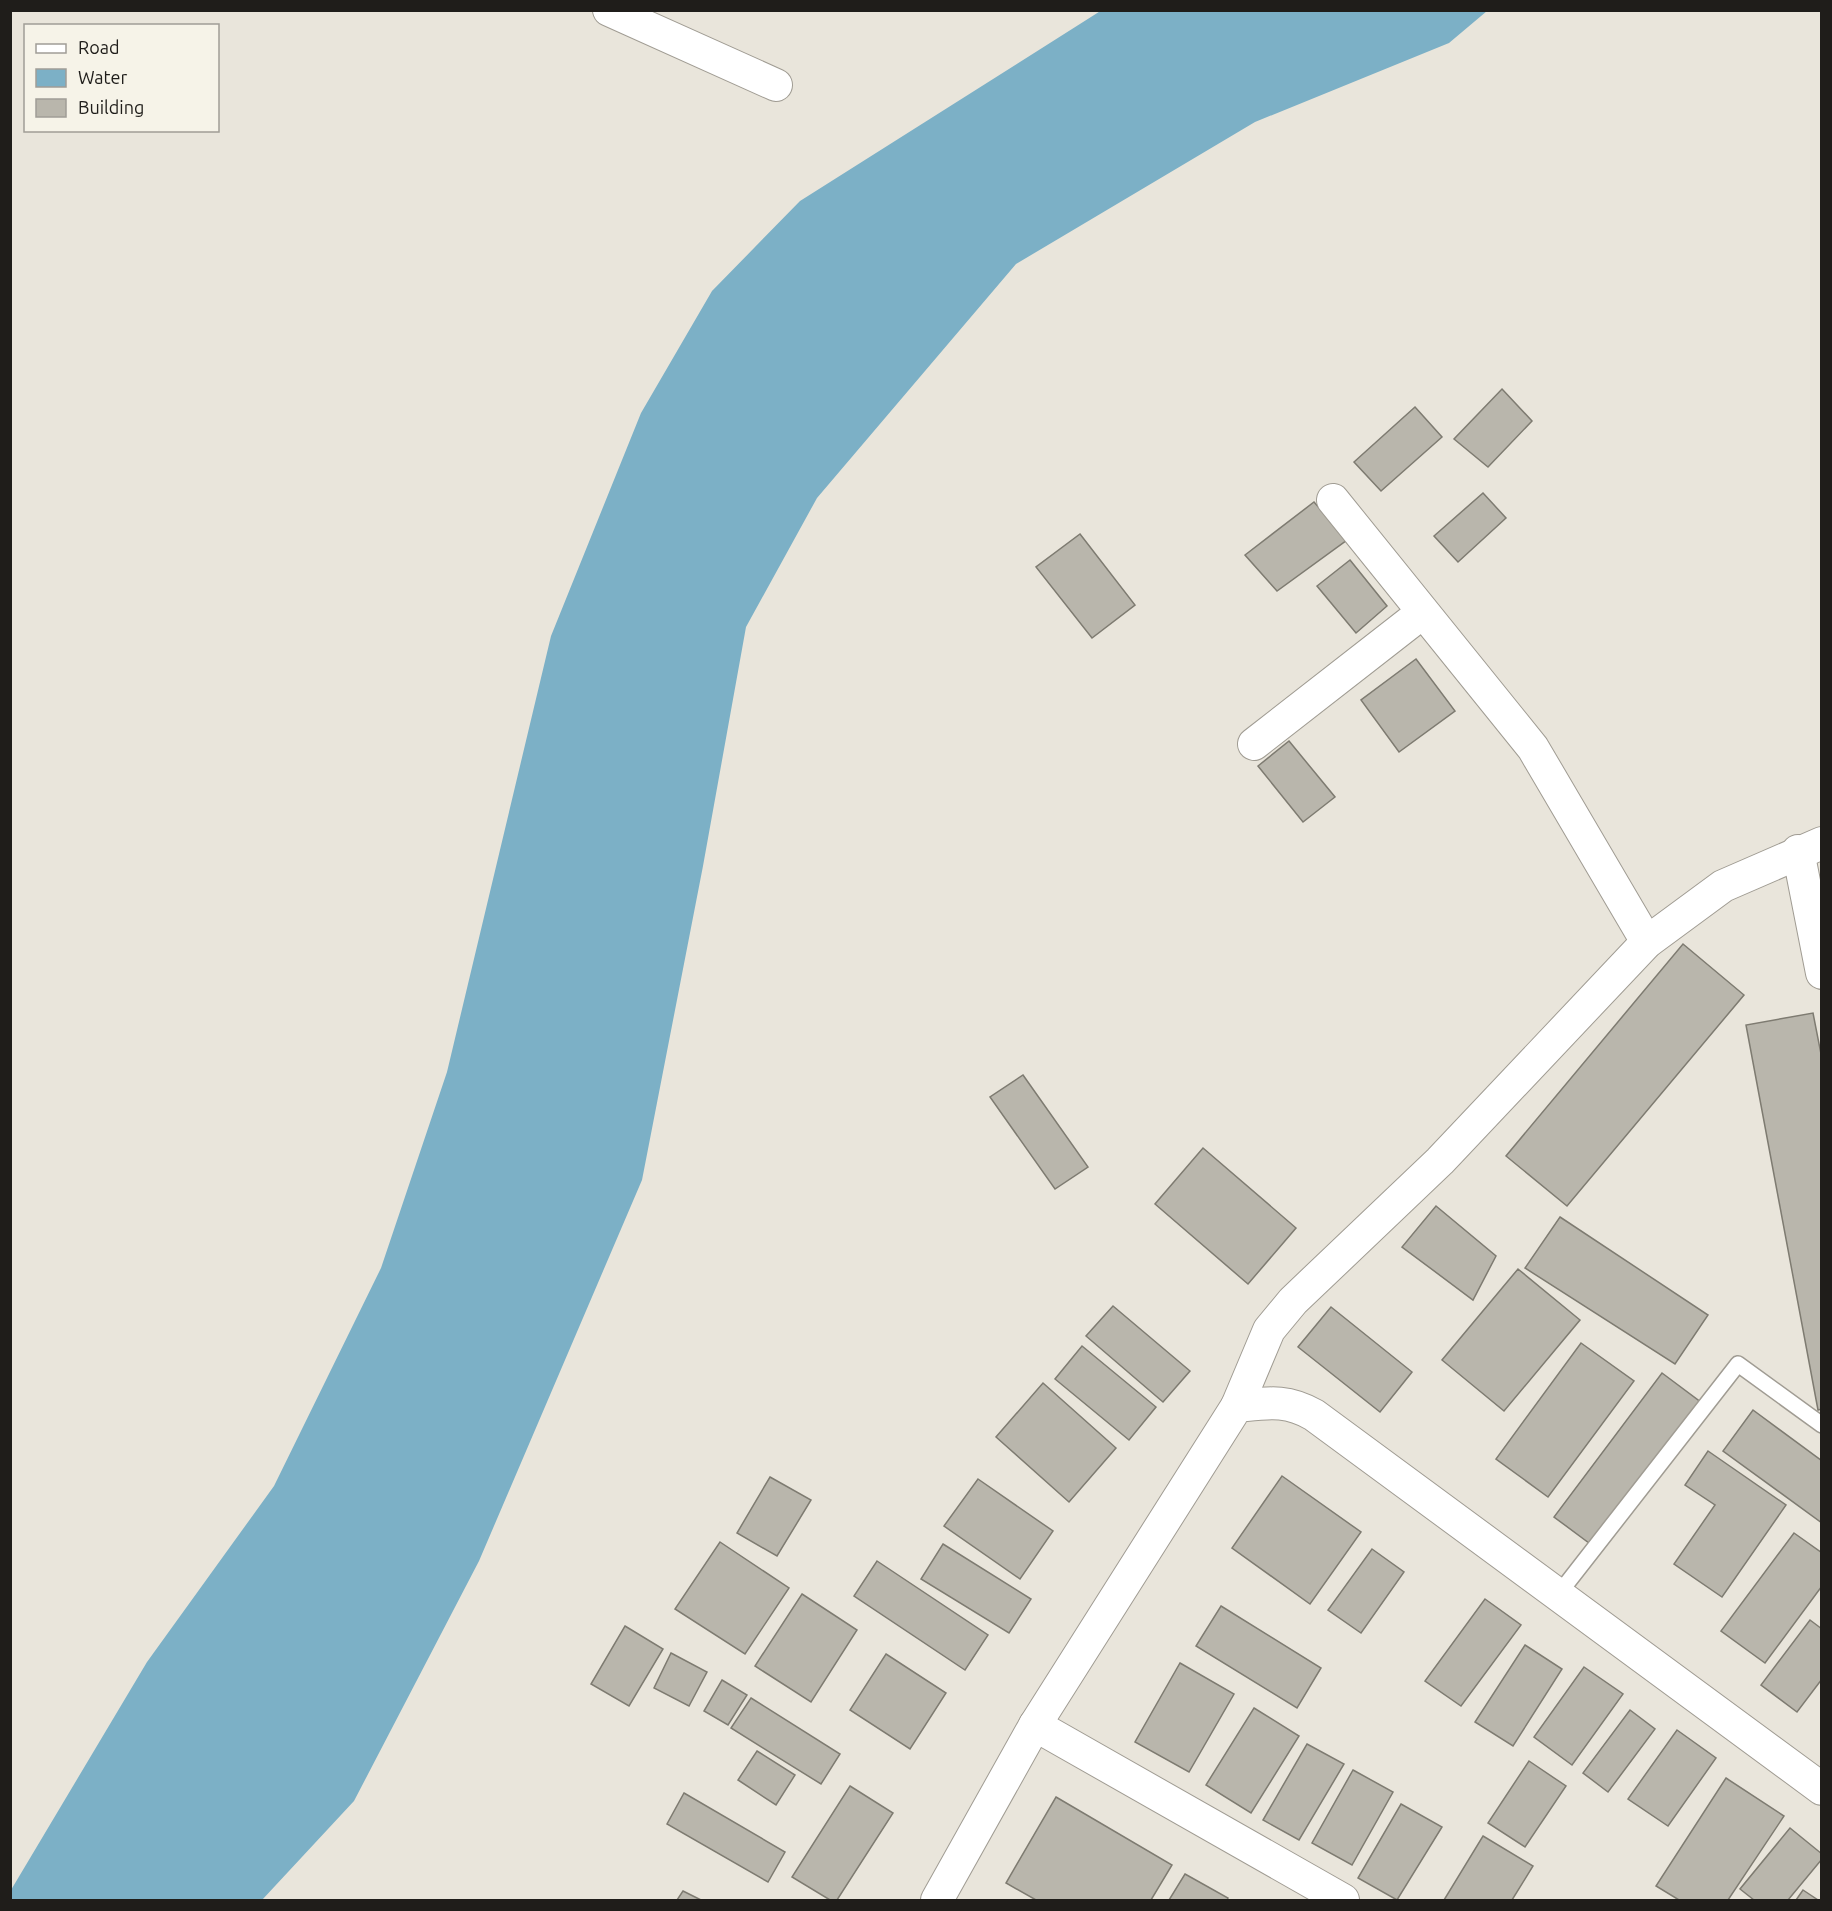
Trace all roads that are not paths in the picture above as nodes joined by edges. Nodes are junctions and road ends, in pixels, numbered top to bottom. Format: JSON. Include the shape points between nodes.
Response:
{"nodes":[{"id":1,"x":609,"y":10,"type":"edge"},
{"id":2,"x":776,"y":85,"type":"dead end"},
{"id":3,"x":1333,"y":500,"type":"dead end"},
{"id":4,"x":1422,"y":613,"type":"junction"},
{"id":5,"x":1254,"y":744,"type":"dead end"},
{"id":6,"x":1810,"y":847,"type":"edge"},
{"id":7,"x":1647,"y":942,"type":"junction"},
{"id":8,"x":1821,"y":973,"type":"edge"},
{"id":9,"x":1237,"y":1406,"type":"junction"},
{"id":10,"x":1821,"y":1425,"type":"edge"},
{"id":11,"x":1557,"y":1596,"type":"junction"},
{"id":12,"x":1035,"y":1725,"type":"junction"},
{"id":13,"x":1821,"y":1789,"type":"edge"},
{"id":14,"x":937,"y":1900,"type":"edge"},
{"id":15,"x":1342,"y":1900,"type":"edge"}],
"edges":[{"from":1,"to":2,"type":"street"},
{"from":3,"to":4,"type":"street"},
{"from":4,"to":5,"type":"street"},
{"from":4,"to":7,"type":"street","via":[[1533,748]]},
{"from":6,"to":7,"type":"street","via":[[1723,886]]},
{"from":6,"to":8,"type":"street"},
{"from":7,"to":9,"type":"street","via":[[1440,1161],[1293,1301],[1269,1330]]},
{"from":9,"to":11,"type":"street","via":[[1294,1404],[1314,1415]]},
{"from":9,"to":12,"type":"street"},
{"from":10,"to":11,"type":"lane","via":[[1738,1364]]},
{"from":11,"to":13,"type":"street"},
{"from":12,"to":14,"type":"street"},
{"from":12,"to":15,"type":"street"}]}
